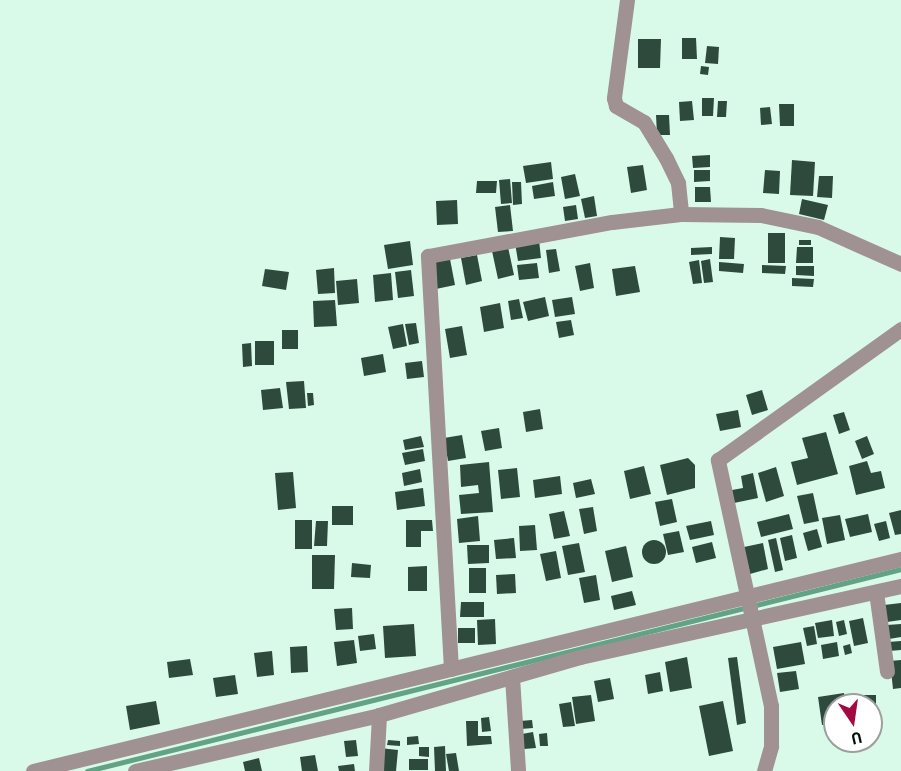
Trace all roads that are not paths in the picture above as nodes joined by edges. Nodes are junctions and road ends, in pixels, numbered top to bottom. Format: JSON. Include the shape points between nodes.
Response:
{"nodes":[{"id":1,"x":627,"y":0,"type":"edge"},
{"id":2,"x":681,"y":214,"type":"junction"},
{"id":3,"x":901,"y":264,"type":"edge"},
{"id":4,"x":901,"y":329,"type":"edge"},
{"id":5,"x":901,"y":559,"type":"edge"},
{"id":6,"x":859,"y":570,"type":"junction"},
{"id":7,"x":901,"y":586,"type":"edge"},
{"id":8,"x":868,"y":592,"type":"junction"},
{"id":9,"x":751,"y":608,"type":"junction"},
{"id":10,"x":451,"y":669,"type":"junction"},
{"id":11,"x":887,"y":671,"type":"dead end"},
{"id":12,"x":512,"y":677,"type":"junction"},
{"id":13,"x":379,"y":715,"type":"junction"},
{"id":14,"x":143,"y":747,"type":"junction"},
{"id":15,"x":142,"y":769,"type":"edge"},
{"id":16,"x":33,"y":771,"type":"edge"},
{"id":17,"x":376,"y":771,"type":"edge"},
{"id":18,"x":518,"y":771,"type":"edge"},
{"id":19,"x":764,"y":771,"type":"edge"}],
"edges":[{"from":1,"to":2,"type":"street","via":[[616,106],[644,122],[666,158],[678,183]]},
{"from":2,"to":3,"type":"street","via":[[784,216]]},
{"from":2,"to":10,"type":"street","via":[[428,256]]},
{"from":4,"to":9,"type":"street","via":[[827,386],[718,460]]},
{"from":5,"to":6,"type":"street"},
{"from":6,"to":8,"type":"street"},
{"from":6,"to":9,"type":"street"},
{"from":7,"to":8,"type":"street"},
{"from":8,"to":9,"type":"street"},
{"from":8,"to":11,"type":"street"},
{"from":9,"to":10,"type":"street"},
{"from":9,"to":12,"type":"street"},
{"from":9,"to":19,"type":"street","via":[[771,706],[771,746]]},
{"from":10,"to":14,"type":"street"},
{"from":12,"to":13,"type":"street"},
{"from":12,"to":18,"type":"street"},
{"from":13,"to":15,"type":"street"},
{"from":13,"to":17,"type":"street"},
{"from":14,"to":15,"type":"street"},
{"from":14,"to":16,"type":"street"}]}
